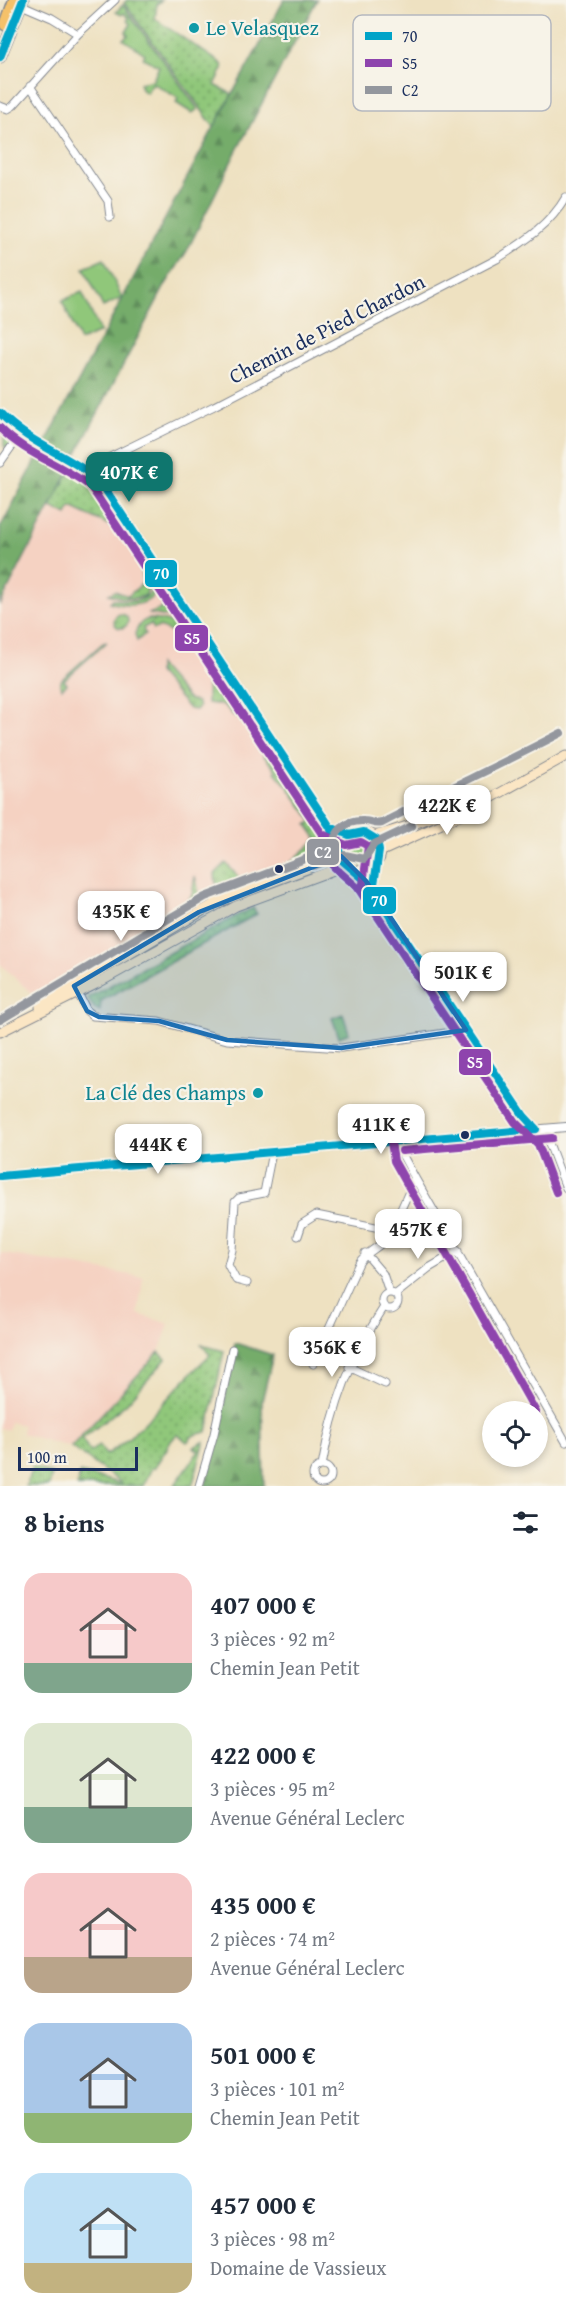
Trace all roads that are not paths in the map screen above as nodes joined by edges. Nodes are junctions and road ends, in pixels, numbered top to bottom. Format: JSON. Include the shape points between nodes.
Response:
{"nodes":[{"id":1,"x":115,"y":0,"type":"edge"},
{"id":2,"x":16,"y":1,"type":"edge"},
{"id":3,"x":78,"y":34,"type":"junction"},
{"id":4,"x":0,"y":38,"type":"edge"},
{"id":5,"x":0,"y":57,"type":"edge"},
{"id":6,"x":30,"y":86,"type":"junction"},
{"id":7,"x":0,"y":106,"type":"edge"},
{"id":8,"x":566,"y":197,"type":"edge"},
{"id":9,"x":110,"y":217,"type":"dead end"},
{"id":10,"x":0,"y":413,"type":"edge"},
{"id":11,"x":31,"y":438,"type":"junction"},
{"id":12,"x":0,"y":463,"type":"edge"},
{"id":13,"x":88,"y":471,"type":"junction"},
{"id":14,"x":566,"y":756,"type":"edge"},
{"id":15,"x":487,"y":800,"type":"junction"},
{"id":16,"x":330,"y":826,"type":"junction"},
{"id":17,"x":349,"y":835,"type":"junction"},
{"id":18,"x":373,"y":836,"type":"junction"},
{"id":19,"x":380,"y":852,"type":"junction"},
{"id":20,"x":343,"y":857,"type":"junction"},
{"id":21,"x":376,"y":863,"type":"junction"},
{"id":22,"x":356,"y":870,"type":"junction"},
{"id":23,"x":373,"y":891,"type":"junction"},
{"id":24,"x":76,"y":989,"type":"junction"},
{"id":25,"x":466,"y":1030,"type":"junction"},
{"id":26,"x":1,"y":1032,"type":"edge"},
{"id":27,"x":566,"y":1127,"type":"edge"},
{"id":28,"x":536,"y":1129,"type":"junction"},
{"id":29,"x":401,"y":1141,"type":"junction"},
{"id":30,"x":273,"y":1152,"type":"junction"},
{"id":31,"x":0,"y":1176,"type":"edge"},
{"id":32,"x":415,"y":1178,"type":"junction"},
{"id":33,"x":566,"y":1188,"type":"edge"},
{"id":34,"x":390,"y":1230,"type":"junction"},
{"id":35,"x":298,"y":1236,"type":"dead end"},
{"id":36,"x":458,"y":1251,"type":"junction"},
{"id":37,"x":365,"y":1253,"type":"junction"},
{"id":38,"x":247,"y":1283,"type":"dead end"},
{"id":39,"x":392,"y":1293,"type":"junction"},
{"id":40,"x":384,"y":1307,"type":"junction"},
{"id":41,"x":232,"y":1349,"type":"dead end"},
{"id":42,"x":312,"y":1364,"type":"dead end"},
{"id":43,"x":350,"y":1367,"type":"junction"},
{"id":44,"x":385,"y":1384,"type":"dead end"},
{"id":45,"x":566,"y":1442,"type":"edge"},
{"id":46,"x":322,"y":1466,"type":"dead end"},
{"id":47,"x":199,"y":1486,"type":"edge"}],
"edges":[{"from":1,"to":3,"type":"street"},
{"from":2,"to":3,"type":"street"},
{"from":2,"to":4,"type":"main road"},
{"from":2,"to":5,"type":"main road"},
{"from":3,"to":6,"type":"street"},
{"from":6,"to":7,"type":"street","via":[[10,108]]},
{"from":6,"to":9,"type":"street","via":[[108,201]]},
{"from":8,"to":13,"type":"street","name":"Chemin de Pied Chardon","via":[[546,224],[497,259]]},
{"from":10,"to":11,"type":"street"},
{"from":11,"to":12,"type":"street","via":[[12,446]]},
{"from":11,"to":13,"type":"street"},
{"from":13,"to":16,"type":"street","via":[[99,480],[137,535]]},
{"from":14,"to":15,"type":"main road"},
{"from":15,"to":18,"type":"main road"},
{"from":15,"to":19,"type":"main road"},
{"from":16,"to":17,"type":"street"},
{"from":16,"to":20,"type":"street"},
{"from":17,"to":18,"type":"main road","via":[[360,831]]},
{"from":17,"to":20,"type":"main road","via":[[344,839]]},
{"from":18,"to":19,"type":"main road"},
{"from":19,"to":21,"type":"main road"},
{"from":20,"to":22,"type":"main road"},
{"from":20,"to":24,"type":"main road","via":[[236,906]]},
{"from":21,"to":22,"type":"main road","via":[[366,870]]},
{"from":21,"to":23,"type":"street"},
{"from":22,"to":23,"type":"street"},
{"from":23,"to":25,"type":"street"},
{"from":24,"to":25,"type":"street","via":[[93,1016],[159,1021],[244,1042],[340,1048]]},
{"from":24,"to":26,"type":"main road"},
{"from":25,"to":28,"type":"street"},
{"from":27,"to":28,"type":"street"},
{"from":28,"to":29,"type":"street"},
{"from":28,"to":33,"type":"street","via":[[547,1138]]},
{"from":29,"to":30,"type":"street"},
{"from":29,"to":32,"type":"street","via":[[403,1156]]},
{"from":30,"to":31,"type":"street"},
{"from":30,"to":38,"type":"street","via":[[264,1193],[235,1202],[228,1264],[236,1280]]},
{"from":32,"to":34,"type":"street"},
{"from":32,"to":36,"type":"street"},
{"from":34,"to":35,"type":"street","via":[[316,1215],[302,1224]]},
{"from":34,"to":37,"type":"street","via":[[385,1240]]},
{"from":36,"to":39,"type":"street"},
{"from":36,"to":45,"type":"street"},
{"from":37,"to":39,"type":"street","via":[[383,1274]]},
{"from":37,"to":42,"type":"street"},
{"from":39,"to":40,"type":"street","via":[[382,1296]]},
{"from":39,"to":40,"type":"street","via":[[398,1299],[397,1305]]},
{"from":40,"to":43,"type":"street"},
{"from":41,"to":47,"type":"street"},
{"from":43,"to":44,"type":"street"},
{"from":43,"to":46,"type":"street","via":[[337,1400]]}]}
